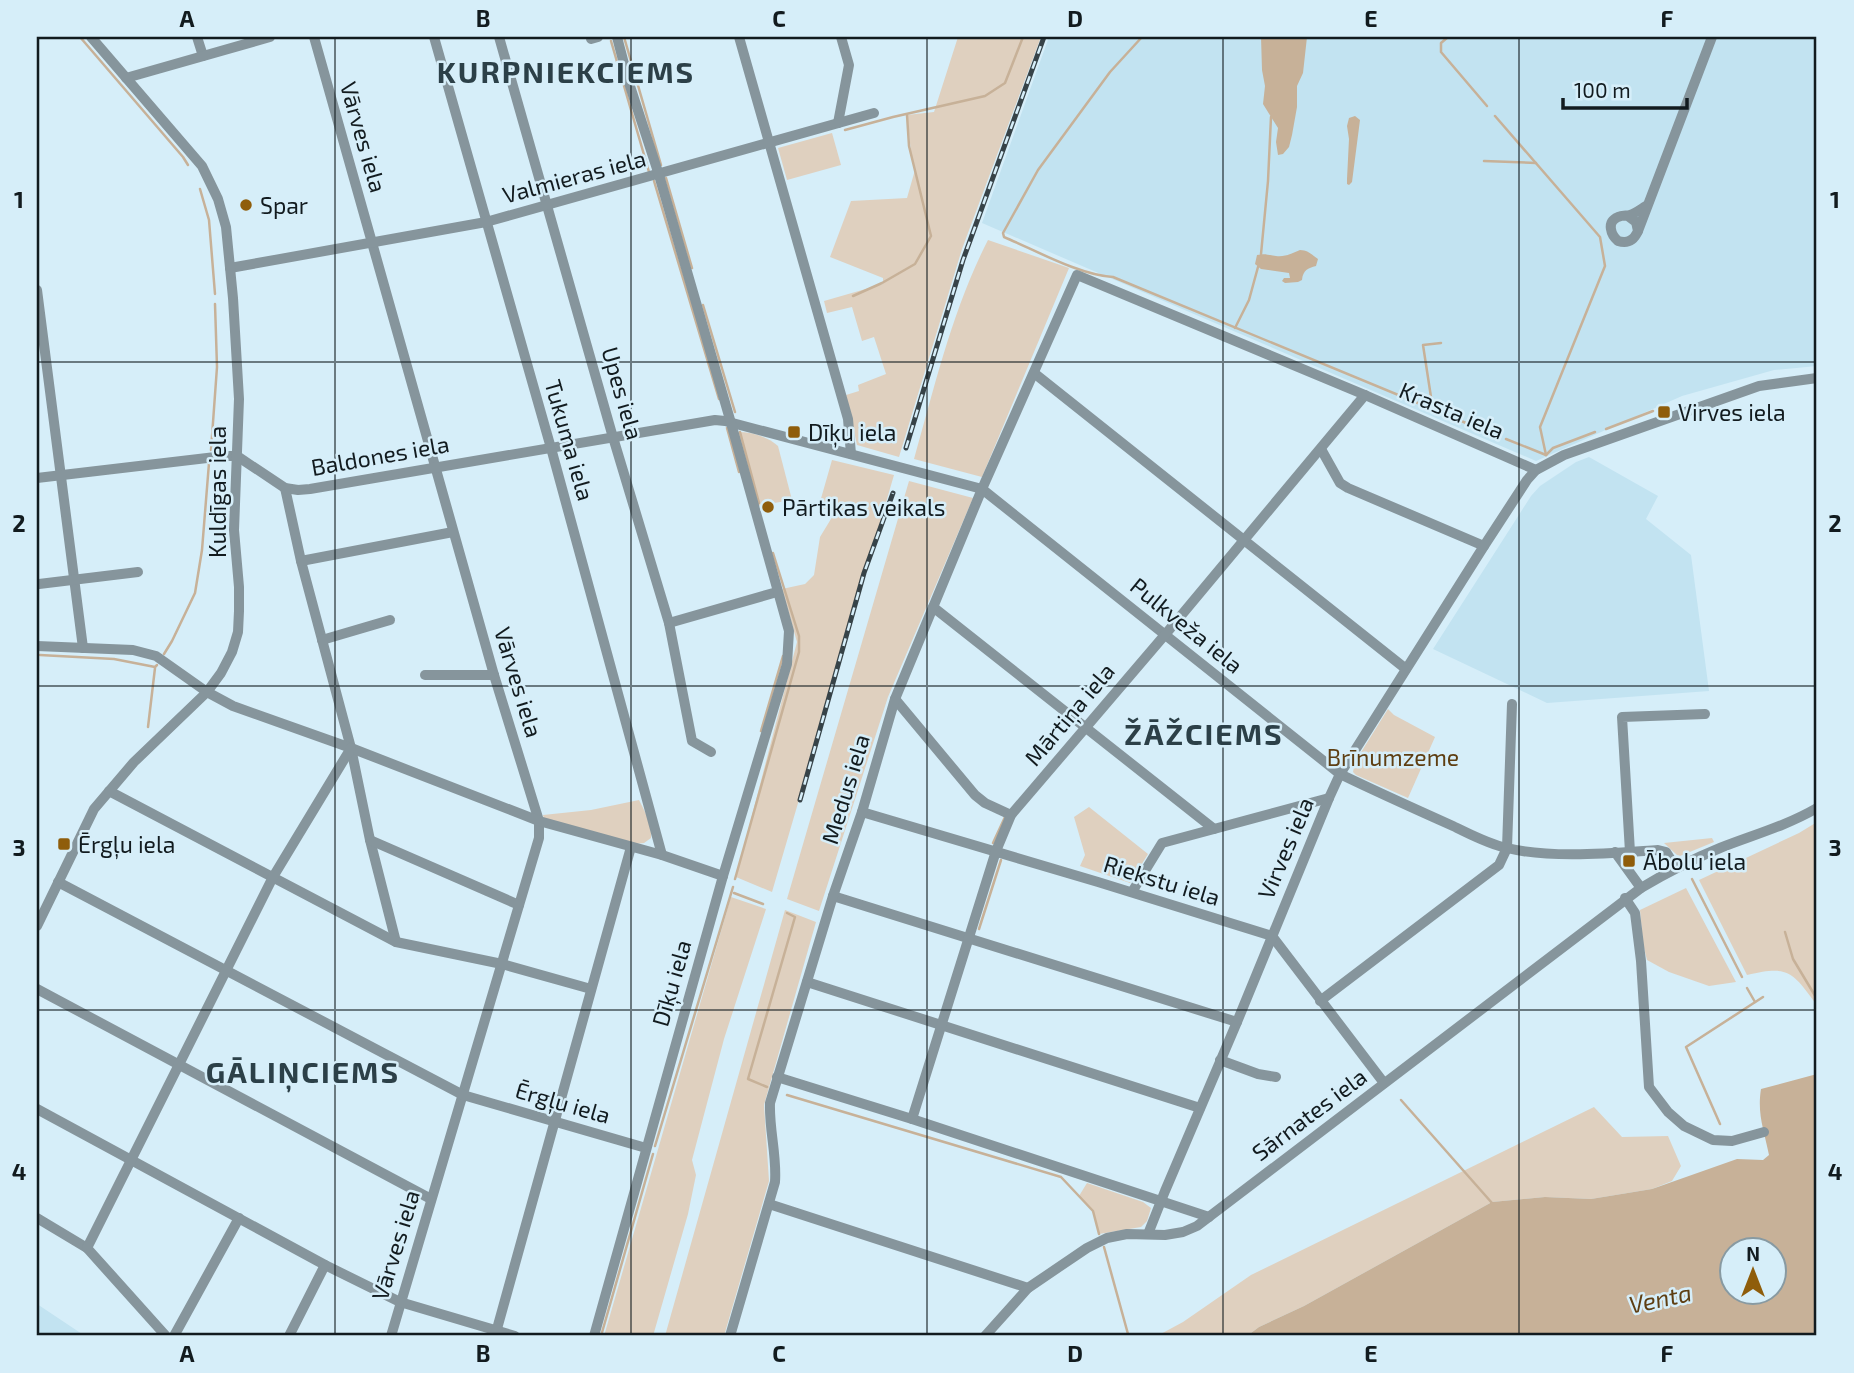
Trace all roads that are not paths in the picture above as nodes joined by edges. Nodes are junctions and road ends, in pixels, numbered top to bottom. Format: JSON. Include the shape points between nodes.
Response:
{"nodes":[{"id":1,"x":91,"y":37,"type":"edge"},
{"id":2,"x":197,"y":37,"type":"edge"},
{"id":3,"x":270,"y":37,"type":"edge"},
{"id":4,"x":314,"y":37,"type":"edge"},
{"id":5,"x":434,"y":37,"type":"edge"},
{"id":6,"x":499,"y":37,"type":"edge"},
{"id":7,"x":617,"y":37,"type":"edge"},
{"id":8,"x":739,"y":37,"type":"edge"},
{"id":9,"x":841,"y":37,"type":"edge"},
{"id":10,"x":1712,"y":37,"type":"edge"},
{"id":11,"x":203,"y":56,"type":"junction"},
{"id":12,"x":126,"y":78,"type":"junction"},
{"id":13,"x":874,"y":113,"type":"dead end"},
{"id":14,"x":838,"y":123,"type":"junction"},
{"id":15,"x":770,"y":144,"type":"junction"},
{"id":16,"x":659,"y":175,"type":"junction"},
{"id":17,"x":547,"y":205,"type":"junction"},
{"id":18,"x":1646,"y":206,"type":"junction"},
{"id":19,"x":1628,"y":216,"type":"junction"},
{"id":20,"x":486,"y":222,"type":"junction"},
{"id":21,"x":1638,"y":231,"type":"junction"},
{"id":22,"x":371,"y":243,"type":"junction"},
{"id":23,"x":230,"y":268,"type":"junction"},
{"id":24,"x":1077,"y":275,"type":"joint"},
{"id":25,"x":37,"y":290,"type":"edge"},
{"id":26,"x":1034,"y":373,"type":"junction"},
{"id":27,"x":1817,"y":378,"type":"edge"},
{"id":28,"x":1365,"y":395,"type":"junction"},
{"id":29,"x":731,"y":423,"type":"junction"},
{"id":30,"x":614,"y":438,"type":"junction"},
{"id":31,"x":551,"y":448,"type":"junction"},
{"id":32,"x":1321,"y":449,"type":"junction"},
{"id":33,"x":851,"y":454,"type":"junction"},
{"id":34,"x":237,"y":456,"type":"junction"},
{"id":35,"x":436,"y":467,"type":"junction"},
{"id":36,"x":1536,"y":470,"type":"junction"},
{"id":37,"x":60,"y":475,"type":"junction"},
{"id":38,"x":37,"y":478,"type":"edge"},
{"id":39,"x":285,"y":488,"type":"junction"},
{"id":40,"x":982,"y":489,"type":"junction"},
{"id":41,"x":453,"y":532,"type":"junction"},
{"id":42,"x":1243,"y":541,"type":"junction"},
{"id":43,"x":1484,"y":545,"type":"junction"},
{"id":44,"x":301,"y":561,"type":"junction"},
{"id":45,"x":138,"y":572,"type":"dead end"},
{"id":46,"x":74,"y":579,"type":"junction"},
{"id":47,"x":39,"y":584,"type":"dead end"},
{"id":48,"x":777,"y":592,"type":"junction"},
{"id":49,"x":933,"y":607,"type":"junction"},
{"id":50,"x":390,"y":620,"type":"dead end"},
{"id":51,"x":669,"y":623,"type":"junction"},
{"id":52,"x":1165,"y":635,"type":"junction"},
{"id":53,"x":322,"y":640,"type":"junction"},
{"id":54,"x":37,"y":646,"type":"edge"},
{"id":55,"x":83,"y":648,"type":"junction"},
{"id":56,"x":1405,"y":669,"type":"junction"},
{"id":57,"x":425,"y":675,"type":"dead end"},
{"id":58,"x":494,"y":675,"type":"junction"},
{"id":59,"x":207,"y":692,"type":"junction"},
{"id":60,"x":895,"y":699,"type":"junction"},
{"id":61,"x":1511,"y":704,"type":"dead end"},
{"id":62,"x":1705,"y":714,"type":"dead end"},
{"id":63,"x":1085,"y":728,"type":"junction"},
{"id":64,"x":351,"y":748,"type":"junction"},
{"id":65,"x":711,"y":752,"type":"dead end"},
{"id":66,"x":1340,"y":774,"type":"junction"},
{"id":67,"x":109,"y":791,"type":"junction"},
{"id":68,"x":1329,"y":798,"type":"junction"},
{"id":69,"x":1817,"y":808,"type":"edge"},
{"id":70,"x":862,"y":812,"type":"junction"},
{"id":71,"x":1012,"y":815,"type":"junction"},
{"id":72,"x":538,"y":821,"type":"junction"},
{"id":73,"x":1214,"y":829,"type":"junction"},
{"id":74,"x":370,"y":840,"type":"junction"},
{"id":75,"x":631,"y":847,"type":"junction"},
{"id":76,"x":1507,"y":848,"type":"junction"},
{"id":77,"x":996,"y":851,"type":"junction"},
{"id":78,"x":1615,"y":852,"type":"junction"},
{"id":79,"x":1630,"y":852,"type":"junction"},
{"id":80,"x":662,"y":855,"type":"junction"},
{"id":81,"x":1676,"y":868,"type":"junction"},
{"id":82,"x":723,"y":876,"type":"junction"},
{"id":83,"x":273,"y":877,"type":"junction"},
{"id":84,"x":58,"y":883,"type":"junction"},
{"id":85,"x":1641,"y":888,"type":"junction"},
{"id":86,"x":1132,"y":892,"type":"junction"},
{"id":87,"x":833,"y":896,"type":"junction"},
{"id":88,"x":1625,"y":898,"type":"junction"},
{"id":89,"x":519,"y":905,"type":"junction"},
{"id":90,"x":37,"y":926,"type":"edge"},
{"id":91,"x":1272,"y":936,"type":"junction"},
{"id":92,"x":968,"y":939,"type":"junction"},
{"id":93,"x":396,"y":942,"type":"junction"},
{"id":94,"x":502,"y":964,"type":"junction"},
{"id":95,"x":227,"y":971,"type":"junction"},
{"id":96,"x":807,"y":982,"type":"junction"},
{"id":97,"x":37,"y":989,"type":"edge"},
{"id":98,"x":591,"y":989,"type":"junction"},
{"id":99,"x":1320,"y":1001,"type":"junction"},
{"id":100,"x":1237,"y":1022,"type":"junction"},
{"id":101,"x":942,"y":1024,"type":"junction"},
{"id":102,"x":1220,"y":1060,"type":"junction"},
{"id":103,"x":179,"y":1066,"type":"junction"},
{"id":104,"x":777,"y":1077,"type":"junction"},
{"id":105,"x":1276,"y":1077,"type":"dead end"},
{"id":106,"x":1384,"y":1083,"type":"junction"},
{"id":107,"x":463,"y":1095,"type":"junction"},
{"id":108,"x":1200,"y":1108,"type":"junction"},
{"id":109,"x":37,"y":1110,"type":"edge"},
{"id":110,"x":912,"y":1119,"type":"junction"},
{"id":111,"x":555,"y":1122,"type":"junction"},
{"id":112,"x":1764,"y":1132,"type":"dead end"},
{"id":113,"x":646,"y":1148,"type":"junction"},
{"id":114,"x":131,"y":1161,"type":"junction"},
{"id":115,"x":431,"y":1199,"type":"junction"},
{"id":116,"x":1161,"y":1200,"type":"junction"},
{"id":117,"x":769,"y":1204,"type":"junction"},
{"id":118,"x":1209,"y":1217,"type":"junction"},
{"id":119,"x":37,"y":1218,"type":"edge"},
{"id":120,"x":239,"y":1218,"type":"junction"},
{"id":121,"x":1148,"y":1234,"type":"junction"},
{"id":122,"x":87,"y":1248,"type":"junction"},
{"id":123,"x":325,"y":1265,"type":"junction"},
{"id":124,"x":1028,"y":1288,"type":"junction"},
{"id":125,"x":400,"y":1302,"type":"junction"},
{"id":126,"x":495,"y":1334,"type":"edge"},
{"id":127,"x":290,"y":1335,"type":"edge"},
{"id":128,"x":166,"y":1336,"type":"edge"},
{"id":129,"x":174,"y":1336,"type":"edge"},
{"id":130,"x":391,"y":1336,"type":"edge"},
{"id":131,"x":515,"y":1336,"type":"edge"},
{"id":132,"x":594,"y":1336,"type":"edge"},
{"id":133,"x":730,"y":1336,"type":"edge"},
{"id":134,"x":985,"y":1336,"type":"edge"}],
"edges":[{"from":1,"to":12,"type":"street","name":"Kuldīgas iela"},
{"from":2,"to":11,"type":"street"},
{"from":3,"to":11,"type":"street"},
{"from":4,"to":22,"type":"street","name":"Vārves iela"},
{"from":5,"to":20,"type":"street","name":"Tukuma iela"},
{"from":6,"to":17,"type":"street","name":"Upes iela"},
{"from":7,"to":16,"type":"street","name":"Dīķu iela"},
{"from":8,"to":15,"type":"street"},
{"from":9,"to":14,"type":"street","via":[[849,65]]},
{"from":10,"to":18,"type":"street"},
{"from":11,"to":12,"type":"street"},
{"from":12,"to":23,"type":"street","name":"Kuldīgas iela","via":[[202,166],[226,227]]},
{"from":13,"to":14,"type":"street","name":"Valmieras iela"},
{"from":14,"to":15,"type":"street","name":"Valmieras iela"},
{"from":15,"to":16,"type":"street","name":"Valmieras iela"},
{"from":15,"to":33,"type":"street","via":[[848,419]]},
{"from":16,"to":17,"type":"street","name":"Valmieras iela"},
{"from":16,"to":29,"type":"street","name":"Dīķu iela"},
{"from":17,"to":20,"type":"street","name":"Valmieras iela"},
{"from":17,"to":30,"type":"street","name":"Upes iela"},
{"from":18,"to":19,"type":"street"},
{"from":18,"to":21,"type":"street"},
{"from":19,"to":21,"type":"street"},
{"from":19,"to":21,"type":"street","via":[[1614,220],[1614,238],[1628,242]]},
{"from":20,"to":22,"type":"street","name":"Valmieras iela"},
{"from":20,"to":31,"type":"street","name":"Tukuma iela"},
{"from":22,"to":23,"type":"street","name":"Valmieras iela"},
{"from":22,"to":35,"type":"street","name":"Vārves iela"},
{"from":23,"to":34,"type":"street","name":"Kuldīgas iela","via":[[239,399]]},
{"from":24,"to":26,"type":"street","name":"Medus iela"},
{"from":24,"to":28,"type":"street","name":"Krasta iela"},
{"from":25,"to":37,"type":"street"},
{"from":26,"to":40,"type":"street","name":"Medus iela"},
{"from":26,"to":42,"type":"street"},
{"from":27,"to":36,"type":"street","via":[[1759,386],[1564,455]]},
{"from":28,"to":32,"type":"street","name":"Mārtiņa iela"},
{"from":28,"to":36,"type":"street","name":"Krasta iela"},
{"from":29,"to":30,"type":"street","name":"Pulkveža iela","via":[[715,420]]},
{"from":29,"to":33,"type":"street","name":"Pulkveža iela"},
{"from":29,"to":48,"type":"street","name":"Dīķu iela"},
{"from":30,"to":31,"type":"street","name":"Baldones iela"},
{"from":30,"to":51,"type":"street","name":"Upes iela"},
{"from":31,"to":35,"type":"street","name":"Baldones iela"},
{"from":31,"to":80,"type":"street","name":"Tukuma iela"},
{"from":32,"to":42,"type":"street","name":"Mārtiņa iela"},
{"from":32,"to":43,"type":"street","via":[[1340,483],[1348,488]]},
{"from":33,"to":40,"type":"street","name":"Pulkveža iela"},
{"from":34,"to":37,"type":"street"},
{"from":34,"to":39,"type":"street","name":"Baldones iela"},
{"from":34,"to":59,"type":"street","name":"Kuldīgas iela","via":[[238,632],[232,652]]},
{"from":35,"to":39,"type":"street","name":"Baldones iela","via":[[310,489]]},
{"from":35,"to":41,"type":"street","name":"Vārves iela"},
{"from":36,"to":43,"type":"street","name":"Virves iela"},
{"from":37,"to":38,"type":"street"},
{"from":37,"to":46,"type":"street"},
{"from":39,"to":44,"type":"street"},
{"from":40,"to":49,"type":"street","name":"Medus iela"},
{"from":40,"to":52,"type":"street","name":"Pulkveža iela"},
{"from":41,"to":44,"type":"street"},
{"from":41,"to":58,"type":"street","name":"Vārves iela"},
{"from":42,"to":52,"type":"street","name":"Mārtiņa iela"},
{"from":42,"to":56,"type":"street"},
{"from":43,"to":56,"type":"street","name":"Virves iela"},
{"from":44,"to":53,"type":"street"},
{"from":45,"to":46,"type":"street"},
{"from":46,"to":47,"type":"street"},
{"from":46,"to":55,"type":"street"},
{"from":48,"to":51,"type":"street"},
{"from":48,"to":82,"type":"street","name":"Dīķu iela","via":[[789,631],[787,664]]},
{"from":49,"to":60,"type":"street","name":"Medus iela"},
{"from":49,"to":63,"type":"street"},
{"from":50,"to":53,"type":"street"},
{"from":51,"to":65,"type":"street","name":"Upes iela","via":[[692,741]]},
{"from":52,"to":63,"type":"street","name":"Mārtiņa iela"},
{"from":52,"to":66,"type":"street","name":"Pulkveža iela"},
{"from":53,"to":64,"type":"street"},
{"from":54,"to":55,"type":"street"},
{"from":55,"to":59,"type":"street","via":[[145,652]]},
{"from":56,"to":66,"type":"street","name":"Virves iela"},
{"from":57,"to":58,"type":"street"},
{"from":58,"to":72,"type":"street","name":"Vārves iela"},
{"from":59,"to":64,"type":"street","via":[[233,706]]},
{"from":59,"to":67,"type":"street","name":"Kuldīgas iela"},
{"from":60,"to":70,"type":"street","name":"Medus iela"},
{"from":60,"to":71,"type":"street","via":[[975,795]]},
{"from":61,"to":76,"type":"street"},
{"from":62,"to":79,"type":"street","via":[[1622,718]]},
{"from":63,"to":71,"type":"street","name":"Mārtiņa iela"},
{"from":63,"to":73,"type":"street"},
{"from":64,"to":72,"type":"street"},
{"from":64,"to":74,"type":"street"},
{"from":64,"to":83,"type":"street"},
{"from":66,"to":68,"type":"street","name":"Virves iela"},
{"from":66,"to":76,"type":"street","name":"Pulkveža iela"},
{"from":67,"to":83,"type":"street"},
{"from":67,"to":84,"type":"street","name":"Kuldīgas iela","via":[[94,809]]},
{"from":68,"to":73,"type":"street"},
{"from":68,"to":91,"type":"street","name":"Virves iela"},
{"from":69,"to":81,"type":"street","name":"Sārnates iela"},
{"from":70,"to":77,"type":"street","name":"Riekstu iela"},
{"from":70,"to":87,"type":"street","name":"Medus iela"},
{"from":71,"to":77,"type":"street","name":"Mārtiņa iela"},
{"from":72,"to":75,"type":"street"},
{"from":72,"to":89,"type":"street","name":"Vārves iela","via":[[539,838]]},
{"from":73,"to":86,"type":"street","via":[[1162,843]]},
{"from":74,"to":89,"type":"street"},
{"from":74,"to":93,"type":"street"},
{"from":75,"to":80,"type":"street"},
{"from":75,"to":98,"type":"street"},
{"from":76,"to":78,"type":"street","name":"Pulkveža iela"},
{"from":76,"to":99,"type":"street","via":[[1499,864]]},
{"from":77,"to":86,"type":"street","name":"Riekstu iela"},
{"from":77,"to":92,"type":"street","name":"Mārtiņa iela"},
{"from":78,"to":79,"type":"street","name":"Pulkveža iela"},
{"from":78,"to":85,"type":"street"},
{"from":79,"to":81,"type":"street","name":"Pulkveža iela","via":[[1666,852]]},
{"from":80,"to":82,"type":"street"},
{"from":81,"to":85,"type":"street","name":"Sārnates iela"},
{"from":82,"to":113,"type":"street","name":"Dīķu iela"},
{"from":83,"to":93,"type":"street"},
{"from":83,"to":95,"type":"street"},
{"from":84,"to":90,"type":"street","name":"Kuldīgas iela"},
{"from":84,"to":95,"type":"street","name":"Ērgļu iela"},
{"from":85,"to":88,"type":"street","name":"Sārnates iela"},
{"from":86,"to":91,"type":"street","name":"Riekstu iela"},
{"from":87,"to":92,"type":"street"},
{"from":87,"to":96,"type":"street","name":"Medus iela"},
{"from":88,"to":106,"type":"street","name":"Sārnates iela"},
{"from":88,"to":112,"type":"street","via":[[1635,913],[1649,1087],[1684,1126],[1713,1140],[1732,1141]]},
{"from":89,"to":94,"type":"street","name":"Vārves iela"},
{"from":91,"to":99,"type":"street"},
{"from":91,"to":100,"type":"street","name":"Virves iela"},
{"from":92,"to":100,"type":"street"},
{"from":92,"to":101,"type":"street","name":"Mārtiņa iela"},
{"from":93,"to":94,"type":"street"},
{"from":94,"to":98,"type":"street"},
{"from":94,"to":107,"type":"street","name":"Vārves iela"},
{"from":95,"to":103,"type":"street"},
{"from":95,"to":107,"type":"street","name":"Ērgļu iela"},
{"from":96,"to":101,"type":"street"},
{"from":96,"to":104,"type":"street","name":"Medus iela"},
{"from":97,"to":103,"type":"street"},
{"from":98,"to":111,"type":"street"},
{"from":99,"to":106,"type":"street"},
{"from":100,"to":102,"type":"street","name":"Virves iela"},
{"from":101,"to":108,"type":"street"},
{"from":101,"to":110,"type":"street","name":"Mārtiņa iela"},
{"from":102,"to":105,"type":"street"},
{"from":102,"to":108,"type":"street","name":"Virves iela"},
{"from":103,"to":114,"type":"street"},
{"from":103,"to":115,"type":"street"},
{"from":104,"to":110,"type":"street"},
{"from":104,"to":117,"type":"street","name":"Medus iela","via":[[770,1103],[776,1171]]},
{"from":106,"to":118,"type":"street","name":"Sārnates iela"},
{"from":107,"to":111,"type":"street","name":"Ērgļu iela"},
{"from":107,"to":115,"type":"street","name":"Vārves iela"},
{"from":108,"to":116,"type":"street","name":"Virves iela"},
{"from":109,"to":114,"type":"street"},
{"from":110,"to":116,"type":"street"},
{"from":111,"to":113,"type":"street","name":"Ērgļu iela"},
{"from":111,"to":126,"type":"street"},
{"from":113,"to":132,"type":"street","name":"Dīķu iela"},
{"from":114,"to":120,"type":"street"},
{"from":114,"to":122,"type":"street"},
{"from":115,"to":125,"type":"street","name":"Vārves iela"},
{"from":116,"to":118,"type":"street"},
{"from":116,"to":121,"type":"street","name":"Virves iela"},
{"from":117,"to":124,"type":"street"},
{"from":117,"to":133,"type":"street","name":"Medus iela"},
{"from":118,"to":121,"type":"street","via":[[1183,1231]]},
{"from":119,"to":122,"type":"street"},
{"from":120,"to":123,"type":"street"},
{"from":120,"to":129,"type":"street"},
{"from":121,"to":124,"type":"street","via":[[1107,1238]]},
{"from":122,"to":128,"type":"street"},
{"from":123,"to":125,"type":"street"},
{"from":123,"to":127,"type":"street"},
{"from":124,"to":134,"type":"street"},
{"from":125,"to":126,"type":"street"},
{"from":125,"to":130,"type":"street","name":"Vārves iela"},
{"from":126,"to":131,"type":"street"}]}
